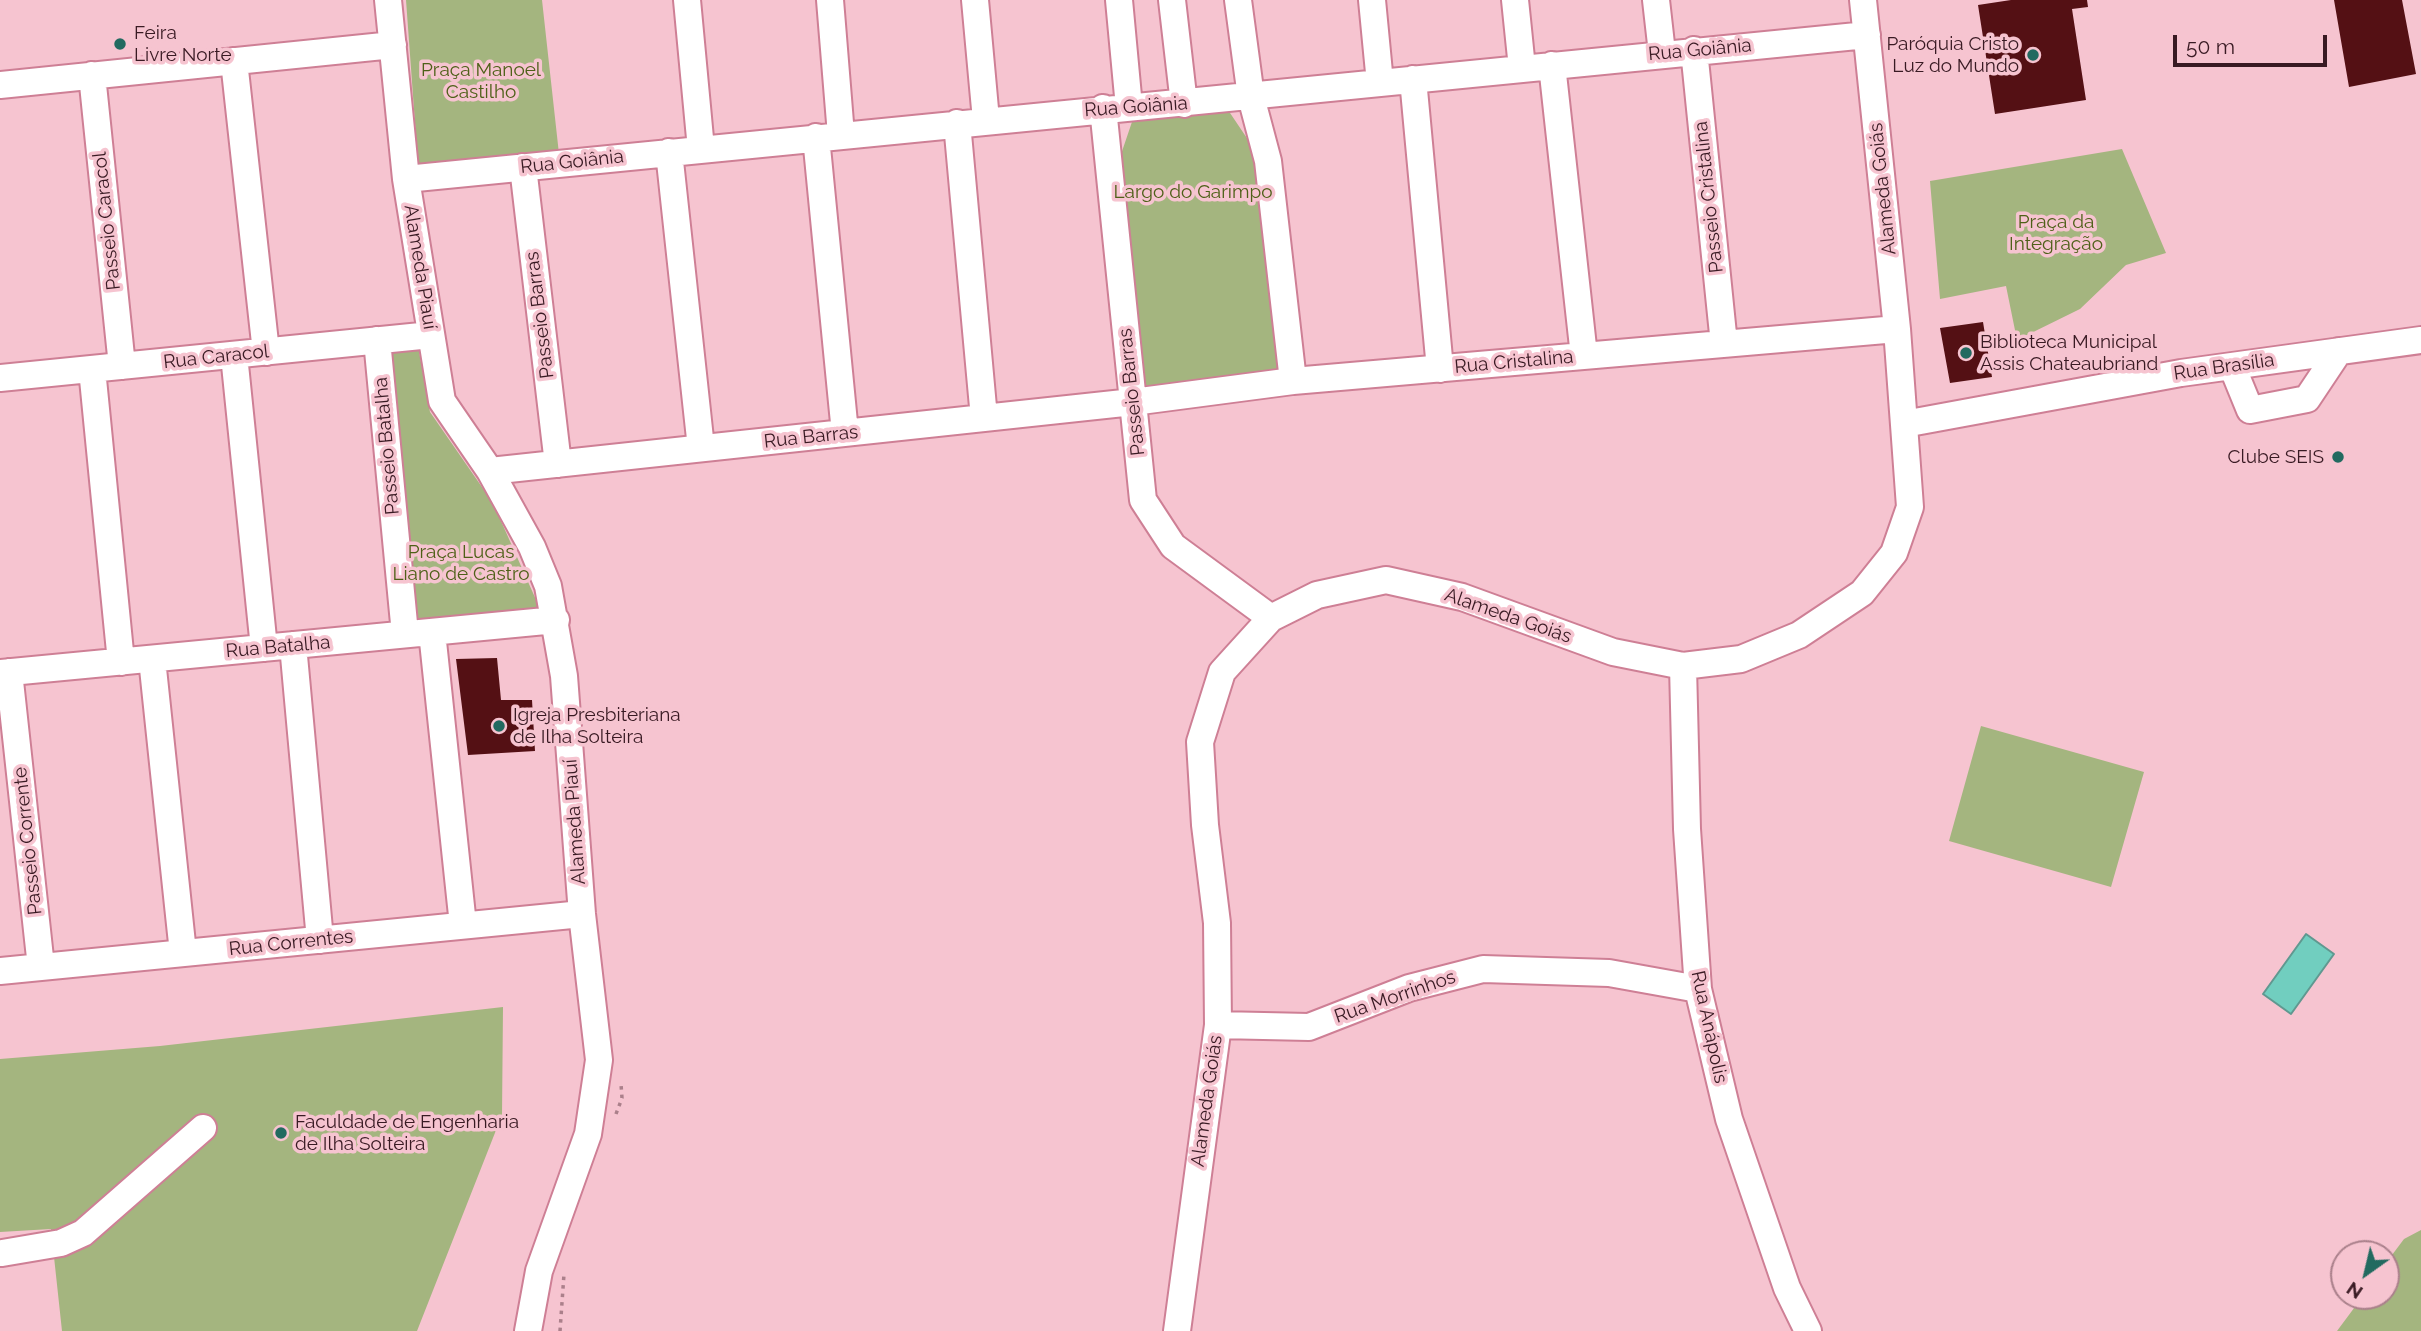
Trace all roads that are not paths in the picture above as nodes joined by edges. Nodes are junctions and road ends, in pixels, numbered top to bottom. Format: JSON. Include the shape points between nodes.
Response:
{"nodes":[{"id":1,"x":388,"y":0,"type":"edge"},
{"id":2,"x":687,"y":0,"type":"edge"},
{"id":3,"x":830,"y":0,"type":"edge"},
{"id":4,"x":975,"y":0,"type":"edge"},
{"id":5,"x":1119,"y":0,"type":"edge"},
{"id":6,"x":1172,"y":0,"type":"edge"},
{"id":7,"x":1238,"y":0,"type":"edge"},
{"id":8,"x":1372,"y":0,"type":"edge"},
{"id":9,"x":1514,"y":0,"type":"edge"},
{"id":10,"x":1656,"y":0,"type":"edge"},
{"id":11,"x":1863,"y":0,"type":"edge"},
{"id":12,"x":1867,"y":35,"type":"junction"},
{"id":13,"x":393,"y":45,"type":"junction"},
{"id":14,"x":1693,"y":50,"type":"junction"},
{"id":15,"x":1662,"y":53,"type":"junction"},
{"id":16,"x":234,"y":61,"type":"junction"},
{"id":17,"x":1552,"y":65,"type":"junction"},
{"id":18,"x":1522,"y":68,"type":"junction"},
{"id":19,"x":92,"y":75,"type":"junction"},
{"id":20,"x":1413,"y":79,"type":"junction"},
{"id":21,"x":1380,"y":83,"type":"junction"},
{"id":22,"x":0,"y":85,"type":"edge"},
{"id":23,"x":1251,"y":97,"type":"junction"},
{"id":24,"x":1184,"y":104,"type":"junction"},
{"id":25,"x":1129,"y":107,"type":"junction"},
{"id":26,"x":1103,"y":108,"type":"junction"},
{"id":27,"x":986,"y":120,"type":"junction"},
{"id":28,"x":957,"y":123,"type":"junction"},
{"id":29,"x":829,"y":136,"type":"junction"},
{"id":30,"x":701,"y":149,"type":"junction"},
{"id":31,"x":669,"y":152,"type":"junction"},
{"id":32,"x":523,"y":167,"type":"junction"},
{"id":33,"x":406,"y":179,"type":"junction"},
{"id":34,"x":1897,"y":329,"type":"junction"},
{"id":35,"x":431,"y":335,"type":"junction"},
{"id":36,"x":2421,"y":340,"type":"edge"},
{"id":37,"x":377,"y":341,"type":"junction"},
{"id":38,"x":1724,"y":344,"type":"junction"},
{"id":39,"x":2339,"y":351,"type":"junction"},
{"id":40,"x":266,"y":352,"type":"junction"},
{"id":41,"x":234,"y":355,"type":"junction"},
{"id":42,"x":1584,"y":356,"type":"junction"},
{"id":43,"x":122,"y":366,"type":"junction"},
{"id":44,"x":2232,"y":366,"type":"junction"},
{"id":45,"x":92,"y":369,"type":"junction"},
{"id":46,"x":1440,"y":369,"type":"junction"},
{"id":47,"x":0,"y":378,"type":"edge"},
{"id":48,"x":1293,"y":381,"type":"junction"},
{"id":49,"x":1133,"y":402,"type":"junction"},
{"id":50,"x":984,"y":418,"type":"junction"},
{"id":51,"x":1903,"y":424,"type":"junction"},
{"id":52,"x":845,"y":433,"type":"junction"},
{"id":53,"x":701,"y":448,"type":"junction"},
{"id":54,"x":558,"y":464,"type":"junction"},
{"id":55,"x":490,"y":471,"type":"junction"},
{"id":56,"x":1271,"y":618,"type":"junction"},
{"id":57,"x":556,"y":620,"type":"junction"},
{"id":58,"x":432,"y":632,"type":"junction"},
{"id":59,"x":405,"y":635,"type":"junction"},
{"id":60,"x":293,"y":645,"type":"junction"},
{"id":61,"x":264,"y":648,"type":"junction"},
{"id":62,"x":152,"y":659,"type":"junction"},
{"id":63,"x":121,"y":662,"type":"junction"},
{"id":64,"x":1683,"y":666,"type":"junction"},
{"id":65,"x":5,"y":673,"type":"edge"},
{"id":66,"x":582,"y":914,"type":"junction"},
{"id":67,"x":463,"y":926,"type":"junction"},
{"id":68,"x":320,"y":940,"type":"junction"},
{"id":69,"x":183,"y":953,"type":"junction"},
{"id":70,"x":41,"y":967,"type":"junction"},
{"id":71,"x":0,"y":971,"type":"edge"},
{"id":72,"x":1698,"y":989,"type":"junction"},
{"id":73,"x":1218,"y":1025,"type":"junction"},
{"id":74,"x":203,"y":1128,"type":"dead end"},
{"id":75,"x":2,"y":1253,"type":"dead end"},
{"id":76,"x":527,"y":1331,"type":"edge"},
{"id":77,"x":1177,"y":1331,"type":"edge"},
{"id":78,"x":1808,"y":1331,"type":"edge"}],
"edges":[{"from":1,"to":13,"type":"street","name":"Alameda Piauí"},
{"from":2,"to":30,"type":"street"},
{"from":3,"to":29,"type":"street"},
{"from":4,"to":27,"type":"street"},
{"from":5,"to":25,"type":"street"},
{"from":6,"to":24,"type":"street"},
{"from":7,"to":23,"type":"street"},
{"from":8,"to":21,"type":"street"},
{"from":9,"to":18,"type":"street"},
{"from":10,"to":15,"type":"street"},
{"from":11,"to":12,"type":"street","name":"Alameda Goiás"},
{"from":12,"to":14,"type":"street","name":"Rua Goiânia"},
{"from":12,"to":34,"type":"street","name":"Alameda Goiás"},
{"from":13,"to":16,"type":"street"},
{"from":13,"to":33,"type":"street","name":"Alameda Piauí"},
{"from":14,"to":15,"type":"street","name":"Rua Goiânia"},
{"from":14,"to":38,"type":"street","name":"Passeio Cristalina"},
{"from":15,"to":17,"type":"street","name":"Rua Goiânia"},
{"from":16,"to":19,"type":"street"},
{"from":16,"to":40,"type":"street"},
{"from":17,"to":18,"type":"street","name":"Rua Goiânia"},
{"from":17,"to":42,"type":"street"},
{"from":18,"to":20,"type":"street","name":"Rua Goiânia"},
{"from":19,"to":22,"type":"street"},
{"from":19,"to":43,"type":"street","name":"Passeio Caracol"},
{"from":20,"to":21,"type":"street","name":"Rua Goiânia"},
{"from":20,"to":46,"type":"street"},
{"from":21,"to":23,"type":"street","name":"Rua Goiânia"},
{"from":23,"to":24,"type":"street","name":"Rua Goiânia"},
{"from":23,"to":48,"type":"street","via":[[1268,160]]},
{"from":24,"to":25,"type":"street","name":"Rua Goiânia"},
{"from":25,"to":26,"type":"street","name":"Rua Goiânia"},
{"from":26,"to":27,"type":"street","name":"Rua Goiânia"},
{"from":26,"to":49,"type":"street","name":"Passeio Barras"},
{"from":27,"to":28,"type":"street","name":"Rua Goiânia"},
{"from":28,"to":29,"type":"street","name":"Rua Goiânia"},
{"from":28,"to":50,"type":"street"},
{"from":29,"to":30,"type":"street","name":"Rua Goiânia"},
{"from":29,"to":52,"type":"street"},
{"from":30,"to":31,"type":"street","name":"Rua Goiânia"},
{"from":31,"to":32,"type":"street","name":"Rua Goiânia"},
{"from":31,"to":53,"type":"street"},
{"from":32,"to":33,"type":"street","name":"Rua Goiânia"},
{"from":32,"to":54,"type":"street","name":"Passeio Barras"},
{"from":33,"to":35,"type":"street","name":"Alameda Piauí"},
{"from":34,"to":38,"type":"street","name":"Rua Cristalina"},
{"from":34,"to":51,"type":"street","name":"Alameda Goiás"},
{"from":35,"to":37,"type":"street","name":"Rua Caracol"},
{"from":35,"to":55,"type":"street","name":"Alameda Piauí","via":[[442,401]]},
{"from":36,"to":39,"type":"street","name":"Rua Brasília"},
{"from":37,"to":40,"type":"street","name":"Rua Caracol"},
{"from":37,"to":59,"type":"street","name":"Passeio Batalha"},
{"from":38,"to":42,"type":"street","name":"Rua Cristalina"},
{"from":39,"to":44,"type":"street","name":"Rua Brasília"},
{"from":39,"to":44,"type":"street","via":[[2307,399],[2250,411]]},
{"from":40,"to":41,"type":"street","name":"Rua Caracol"},
{"from":41,"to":43,"type":"street","name":"Rua Caracol"},
{"from":41,"to":61,"type":"street"},
{"from":42,"to":46,"type":"street","name":"Rua Cristalina"},
{"from":43,"to":45,"type":"street","name":"Rua Caracol"},
{"from":44,"to":51,"type":"street","name":"Rua Brasília"},
{"from":45,"to":47,"type":"street","name":"Rua Caracol"},
{"from":45,"to":63,"type":"street"},
{"from":46,"to":48,"type":"street","name":"Rua Cristalina"},
{"from":48,"to":49,"type":"street","name":"Rua Cristalina"},
{"from":49,"to":50,"type":"street","name":"Rua Barras"},
{"from":49,"to":56,"type":"street","name":"Passeio Barras","via":[[1143,500],[1173,546]]},
{"from":50,"to":52,"type":"street","name":"Rua Barras"},
{"from":51,"to":64,"type":"street","name":"Alameda Goiás","via":[[1910,507],[1894,553],[1862,593],[1799,635],[1741,659]]},
{"from":52,"to":53,"type":"street","name":"Rua Barras"},
{"from":53,"to":54,"type":"street","name":"Rua Barras"},
{"from":54,"to":55,"type":"street","name":"Rua Barras"},
{"from":55,"to":57,"type":"street","name":"Alameda Piauí","via":[[532,547]]},
{"from":56,"to":64,"type":"street","name":"Alameda Goiás","via":[[1317,595],[1387,580],[1462,597],[1613,652]]},
{"from":56,"to":73,"type":"street","name":"Alameda Goiás","via":[[1222,672],[1200,743],[1217,923]]},
{"from":57,"to":58,"type":"street","name":"Rua Batalha"},
{"from":57,"to":66,"type":"street","name":"Alameda Piauí"},
{"from":58,"to":59,"type":"street","name":"Rua Batalha"},
{"from":58,"to":67,"type":"street"},
{"from":59,"to":60,"type":"street","name":"Rua Batalha"},
{"from":60,"to":61,"type":"street","name":"Rua Batalha"},
{"from":60,"to":68,"type":"street"},
{"from":61,"to":62,"type":"street","name":"Rua Batalha"},
{"from":62,"to":63,"type":"street","name":"Rua Batalha"},
{"from":62,"to":69,"type":"street"},
{"from":63,"to":65,"type":"street","name":"Rua Batalha"},
{"from":64,"to":72,"type":"street","name":"Rua Anápolis","via":[[1687,829]]},
{"from":65,"to":70,"type":"street","name":"Passeio Corrente"},
{"from":66,"to":67,"type":"street","name":"Rua Correntes"},
{"from":66,"to":76,"type":"street","name":"Alameda Piauí","via":[[599,1060],[588,1134],[539,1271]]},
{"from":67,"to":68,"type":"street","name":"Rua Correntes"},
{"from":68,"to":69,"type":"street","name":"Rua Correntes"},
{"from":69,"to":70,"type":"street","name":"Rua Correntes"},
{"from":70,"to":71,"type":"street","name":"Rua Correntes"},
{"from":72,"to":73,"type":"street","name":"Rua Morrinhos","via":[[1609,973],[1482,969],[1409,988],[1309,1027]]},
{"from":72,"to":78,"type":"street","name":"Rua Anápolis","via":[[1729,1119],[1787,1288]]},
{"from":73,"to":77,"type":"street","name":"Alameda Goiás"},
{"from":74,"to":75,"type":"street","via":[[83,1233],[61,1243]]}]}
